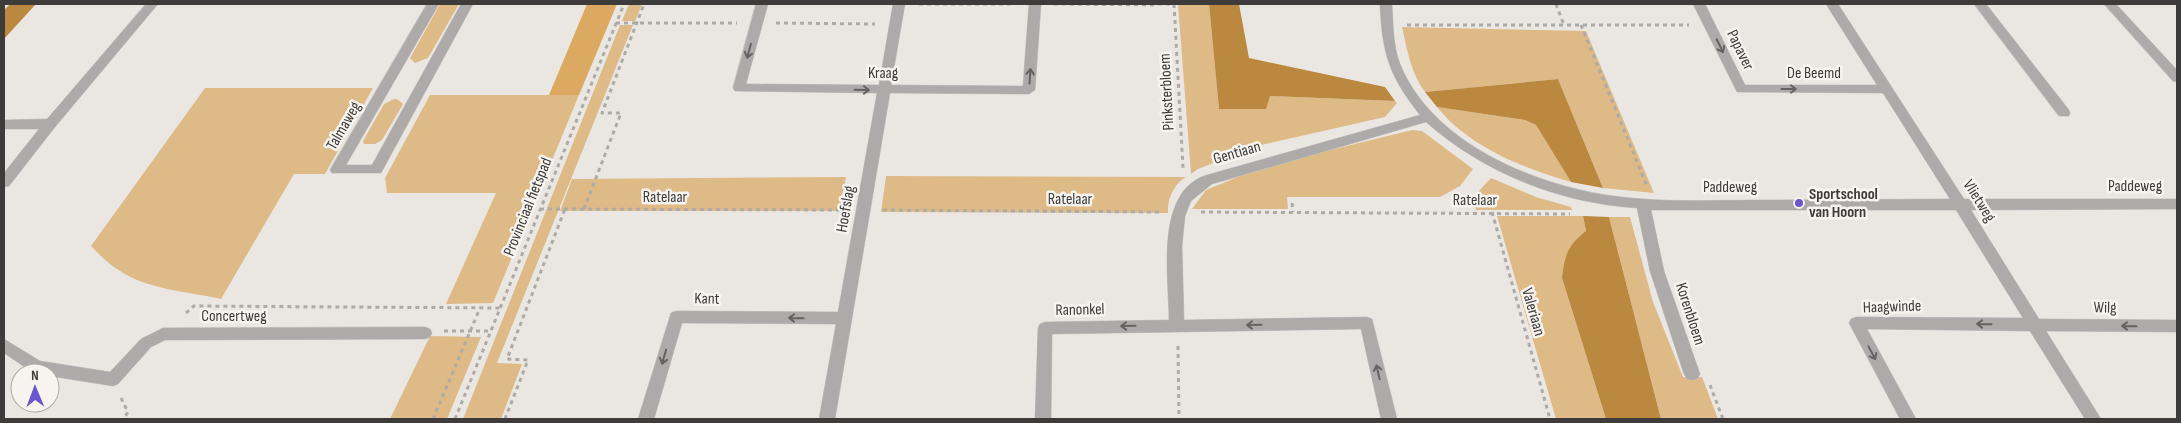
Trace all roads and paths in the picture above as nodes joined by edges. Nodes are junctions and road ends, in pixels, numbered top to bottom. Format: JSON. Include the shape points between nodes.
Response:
{"nodes":[{"id":1,"x":152,"y":4,"type":"edge"},
{"id":2,"x":433,"y":4,"type":"edge"},
{"id":3,"x":466,"y":4,"type":"edge"},
{"id":4,"x":624,"y":4,"type":"edge"},
{"id":5,"x":644,"y":4,"type":"edge"},
{"id":6,"x":762,"y":4,"type":"edge"},
{"id":7,"x":899,"y":4,"type":"edge"},
{"id":8,"x":1035,"y":4,"type":"edge"},
{"id":9,"x":1158,"y":4,"type":"edge"},
{"id":10,"x":1386,"y":4,"type":"edge"},
{"id":11,"x":1556,"y":4,"type":"edge"},
{"id":12,"x":1699,"y":4,"type":"edge"},
{"id":13,"x":1832,"y":4,"type":"edge"},
{"id":14,"x":1980,"y":4,"type":"edge"},
{"id":15,"x":2110,"y":4,"type":"edge"},
{"id":16,"x":1387,"y":25,"type":"junction"},
{"id":17,"x":1564,"y":25,"type":"junction"},
{"id":18,"x":1582,"y":25,"type":"junction"},
{"id":19,"x":1709,"y":25,"type":"junction"},
{"id":20,"x":2177,"y":78,"type":"edge"},
{"id":21,"x":1741,"y":89,"type":"joint"},
{"id":22,"x":1887,"y":89,"type":"junction"},
{"id":23,"x":884,"y":90,"type":"junction"},
{"id":24,"x":2064,"y":113,"type":"dead end"},
{"id":25,"x":1428,"y":117,"type":"junction"},
{"id":26,"x":4,"y":124,"type":"edge"},
{"id":27,"x":50,"y":124,"type":"junction"},
{"id":28,"x":1207,"y":180,"type":"junction"},
{"id":29,"x":4,"y":182,"type":"edge"},
{"id":30,"x":1573,"y":193,"type":"junction"},
{"id":31,"x":1292,"y":203,"type":"dead end"},
{"id":32,"x":1649,"y":204,"type":"junction"},
{"id":33,"x":1960,"y":204,"type":"junction"},
{"id":34,"x":2177,"y":204,"type":"edge"},
{"id":35,"x":540,"y":209,"type":"junction"},
{"id":36,"x":565,"y":209,"type":"junction"},
{"id":37,"x":584,"y":209,"type":"junction"},
{"id":38,"x":864,"y":210,"type":"junction"},
{"id":39,"x":1179,"y":212,"type":"junction"},
{"id":40,"x":1293,"y":212,"type":"junction"},
{"id":41,"x":1492,"y":212,"type":"junction"},
{"id":42,"x":480,"y":308,"type":"junction"},
{"id":43,"x":501,"y":308,"type":"junction"},
{"id":44,"x":844,"y":318,"type":"junction"},
{"id":45,"x":2033,"y":324,"type":"junction"},
{"id":46,"x":1177,"y":326,"type":"junction"},
{"id":47,"x":2177,"y":326,"type":"edge"},
{"id":48,"x":470,"y":331,"type":"junction"},
{"id":49,"x":491,"y":331,"type":"junction"},
{"id":50,"x":425,"y":333,"type":"joint"},
{"id":51,"x":163,"y":334,"type":"junction"},
{"id":52,"x":4,"y":345,"type":"edge"},
{"id":53,"x":1692,"y":374,"type":"joint"},
{"id":54,"x":432,"y":419,"type":"edge"},
{"id":55,"x":455,"y":419,"type":"edge"},
{"id":56,"x":505,"y":419,"type":"edge"},
{"id":57,"x":646,"y":419,"type":"edge"},
{"id":58,"x":827,"y":419,"type":"edge"},
{"id":59,"x":1043,"y":419,"type":"edge"},
{"id":60,"x":1180,"y":419,"type":"edge"},
{"id":61,"x":1388,"y":419,"type":"edge"},
{"id":62,"x":1550,"y":419,"type":"edge"},
{"id":63,"x":1723,"y":419,"type":"edge"},
{"id":64,"x":1908,"y":419,"type":"edge"},
{"id":65,"x":2093,"y":419,"type":"edge"}],
"edges":[{"from":1,"to":27,"type":"street"},
{"from":2,"to":3,"type":"street","name":"Talmaweg","via":[[338,170],[376,170]]},
{"from":4,"to":35,"type":"path","name":"Provinciaal fietspad"},
{"from":5,"to":37,"type":"path","via":[[602,113],[621,113]]},
{"from":6,"to":23,"type":"street","name":"Kraag","one_way":true,"via":[[739,88]]},
{"from":7,"to":23,"type":"street","name":"Hoefslag"},
{"from":23,"to":8,"type":"street","name":"Kraag","one_way":true,"via":[[1029,90]]},
{"from":9,"to":28,"type":"path","name":"Pinksterbloem","via":[[1174,4],[1183,168]]},
{"from":10,"to":16,"type":"street","name":"Paddeweg"},
{"from":11,"to":17,"type":"path"},
{"from":12,"to":19,"type":"street","name":"Papaver"},
{"from":13,"to":22,"type":"street","name":"Vlietweg"},
{"from":14,"to":24,"type":"street"},
{"from":15,"to":20,"type":"street"},
{"from":16,"to":17,"type":"path","name":"Papaver"},
{"from":16,"to":25,"type":"street","name":"Paddeweg","via":[[1394,63]]},
{"from":17,"to":18,"type":"path","name":"Papaver"},
{"from":18,"to":19,"type":"path","name":"Papaver"},
{"from":18,"to":32,"type":"path"},
{"from":19,"to":21,"type":"street","name":"Papaver","one_way":true},
{"from":21,"to":22,"type":"street","name":"De Beemd","one_way":true},
{"from":22,"to":33,"type":"street","name":"Vlietweg"},
{"from":23,"to":38,"type":"street","name":"Hoefslag"},
{"from":25,"to":28,"type":"street","name":"Gentiaan"},
{"from":25,"to":30,"type":"street","name":"Paddeweg","via":[[1455,140],[1489,161],[1548,187]]},
{"from":26,"to":27,"type":"street"},
{"from":27,"to":29,"type":"street"},
{"from":28,"to":39,"type":"street","name":"Gentiaan","via":[[1182,203]]},
{"from":30,"to":32,"type":"street","name":"Paddeweg","via":[[1608,201]]},
{"from":30,"to":41,"type":"path","name":"Ratelaar","via":[[1579,214]]},
{"from":31,"to":40,"type":"path"},
{"from":32,"to":33,"type":"street","name":"Paddeweg"},
{"from":32,"to":53,"type":"street","name":"Korenbloem","via":[[1657,271]]},
{"from":33,"to":34,"type":"street","name":"Paddeweg"},
{"from":33,"to":45,"type":"street","name":"Vlietweg"},
{"from":35,"to":36,"type":"path","name":"Ratelaar"},
{"from":35,"to":43,"type":"path","name":"Provinciaal fietspad"},
{"from":36,"to":37,"type":"path","name":"Ratelaar"},
{"from":36,"to":56,"type":"path","via":[[508,359],[528,360]]},
{"from":37,"to":38,"type":"path","name":"Ratelaar"},
{"from":38,"to":39,"type":"path","name":"Ratelaar"},
{"from":38,"to":44,"type":"street","name":"Hoefslag"},
{"from":39,"to":40,"type":"path","name":"Ratelaar"},
{"from":39,"to":46,"type":"street","name":"Gentiaan","via":[[1176,228]]},
{"from":40,"to":41,"type":"path","name":"Ratelaar"},
{"from":41,"to":62,"type":"path","name":"Valeriaan"},
{"from":42,"to":43,"type":"path"},
{"from":42,"to":48,"type":"path"},
{"from":42,"to":51,"type":"path","via":[[194,306]]},
{"from":43,"to":49,"type":"path","name":"Provinciaal fietspad"},
{"from":44,"to":57,"type":"street","name":"Kant","one_way":true,"via":[[676,317]]},
{"from":44,"to":58,"type":"street","name":"Hoefslag"},
{"from":47,"to":45,"type":"street","name":"Wilg","one_way":true},
{"from":45,"to":64,"type":"street","name":"Haagwinde","one_way":true,"via":[[1856,323]]},
{"from":45,"to":65,"type":"street","name":"Vlietweg"},
{"from":46,"to":59,"type":"street","name":"Ranonkel","one_way":true,"via":[[1045,328]]},
{"from":46,"to":60,"type":"path"},
{"from":61,"to":46,"type":"street","one_way":true,"via":[[1367,323]]},
{"from":48,"to":49,"type":"path"},
{"from":48,"to":50,"type":"path"},
{"from":48,"to":54,"type":"path"},
{"from":49,"to":55,"type":"path","name":"Provinciaal fietspad"},
{"from":50,"to":51,"type":"street","name":"Concertweg"},
{"from":51,"to":52,"type":"street","via":[[146,343],[113,380],[37,367]]},
{"from":53,"to":63,"type":"path","via":[[1706,374]]}]}
